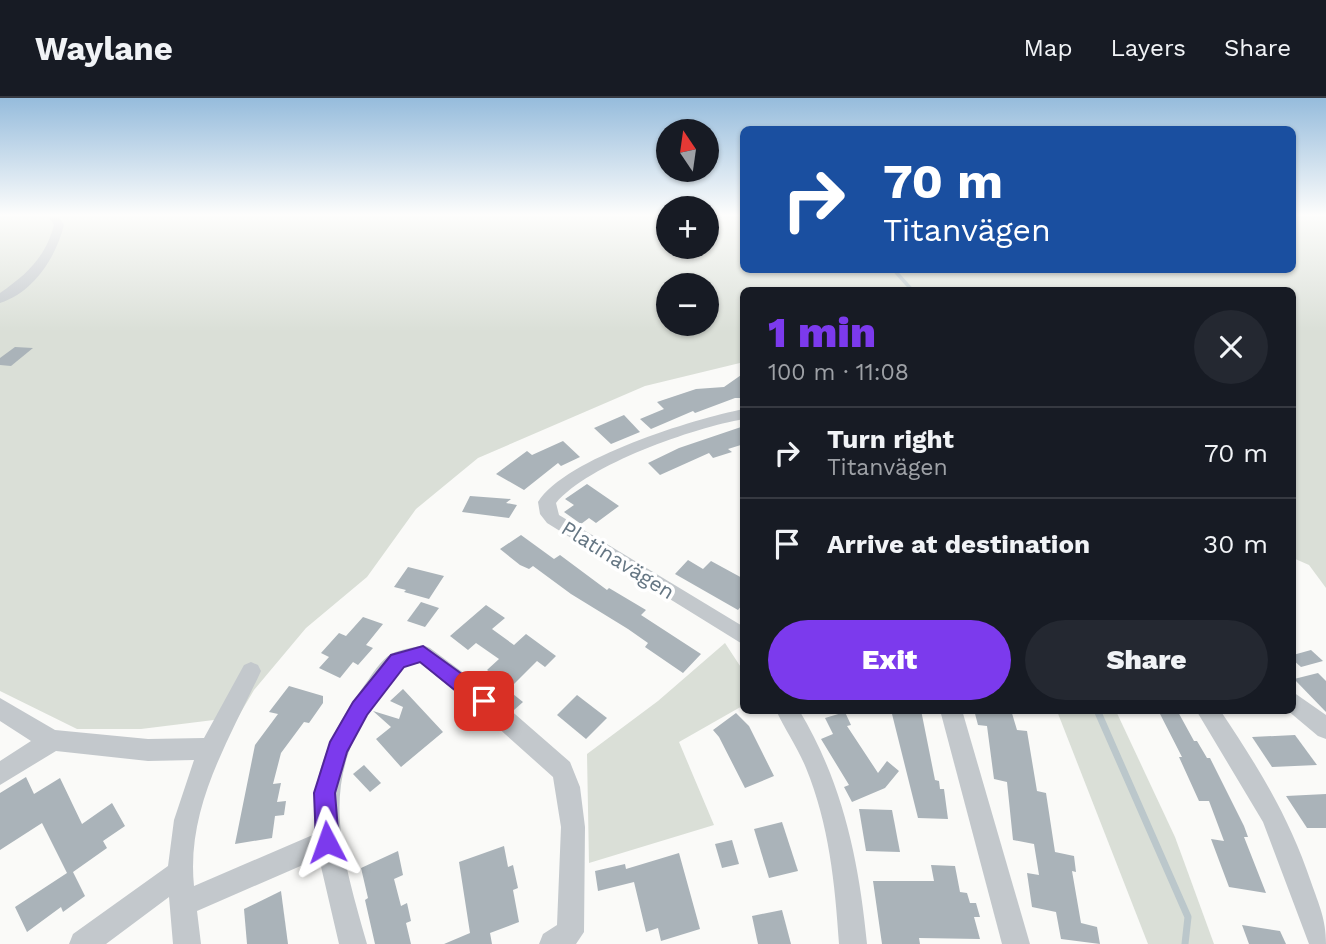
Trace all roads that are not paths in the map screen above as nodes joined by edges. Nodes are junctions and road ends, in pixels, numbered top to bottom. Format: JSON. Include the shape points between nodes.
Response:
{"nodes":[{"id":1,"x":51,"y":253,"type":"edge"},
{"id":2,"x":0,"y":299,"type":"edge"},
{"id":3,"x":740,"y":415,"type":"edge"},
{"id":4,"x":740,"y":635,"type":"edge"},
{"id":5,"x":251,"y":671,"type":"dead end"},
{"id":6,"x":1296,"y":704,"type":"edge"},
{"id":7,"x":0,"y":708,"type":"edge"},
{"id":8,"x":789,"y":714,"type":"edge"},
{"id":9,"x":952,"y":714,"type":"edge"},
{"id":10,"x":1210,"y":714,"type":"edge"},
{"id":11,"x":1326,"y":729,"type":"edge"},
{"id":12,"x":53,"y":740,"type":"junction"},
{"id":13,"x":209,"y":749,"type":"junction"},
{"id":14,"x":0,"y":774,"type":"edge"},
{"id":15,"x":327,"y":842,"type":"junction"},
{"id":16,"x":180,"y":873,"type":"junction"},
{"id":17,"x":183,"y":904,"type":"junction"},
{"id":18,"x":83,"y":944,"type":"edge"},
{"id":19,"x":187,"y":944,"type":"edge"},
{"id":20,"x":353,"y":944,"type":"edge"},
{"id":21,"x":553,"y":944,"type":"edge"},
{"id":22,"x":853,"y":944,"type":"edge"},
{"id":23,"x":1016,"y":944,"type":"edge"},
{"id":24,"x":1323,"y":944,"type":"edge"}],
"edges":[{"from":1,"to":2,"type":"street"},
{"from":3,"to":4,"type":"street","name":"Platinavägen","via":[[676,434],[589,470],[553,491],[547,502],[553,519]]},
{"from":5,"to":13,"type":"street"},
{"from":6,"to":11,"type":"street"},
{"from":7,"to":12,"type":"street"},
{"from":8,"to":22,"type":"street","via":[[832,806],[848,876]]},
{"from":9,"to":23,"type":"street"},
{"from":10,"to":24,"type":"street","via":[[1270,807]]},
{"from":12,"to":13,"type":"street","via":[[148,750]]},
{"from":12,"to":14,"type":"street"},
{"from":13,"to":16,"type":"street","via":[[186,826]]},
{"from":15,"to":17,"type":"street"},
{"from":15,"to":20,"type":"street"},
{"from":15,"to":21,"type":"street","via":[[325,793],[347,728],[398,661],[423,654],[562,770],[569,785],[569,932]]},
{"from":16,"to":17,"type":"street"},
{"from":16,"to":18,"type":"street"},
{"from":17,"to":19,"type":"street"}]}
